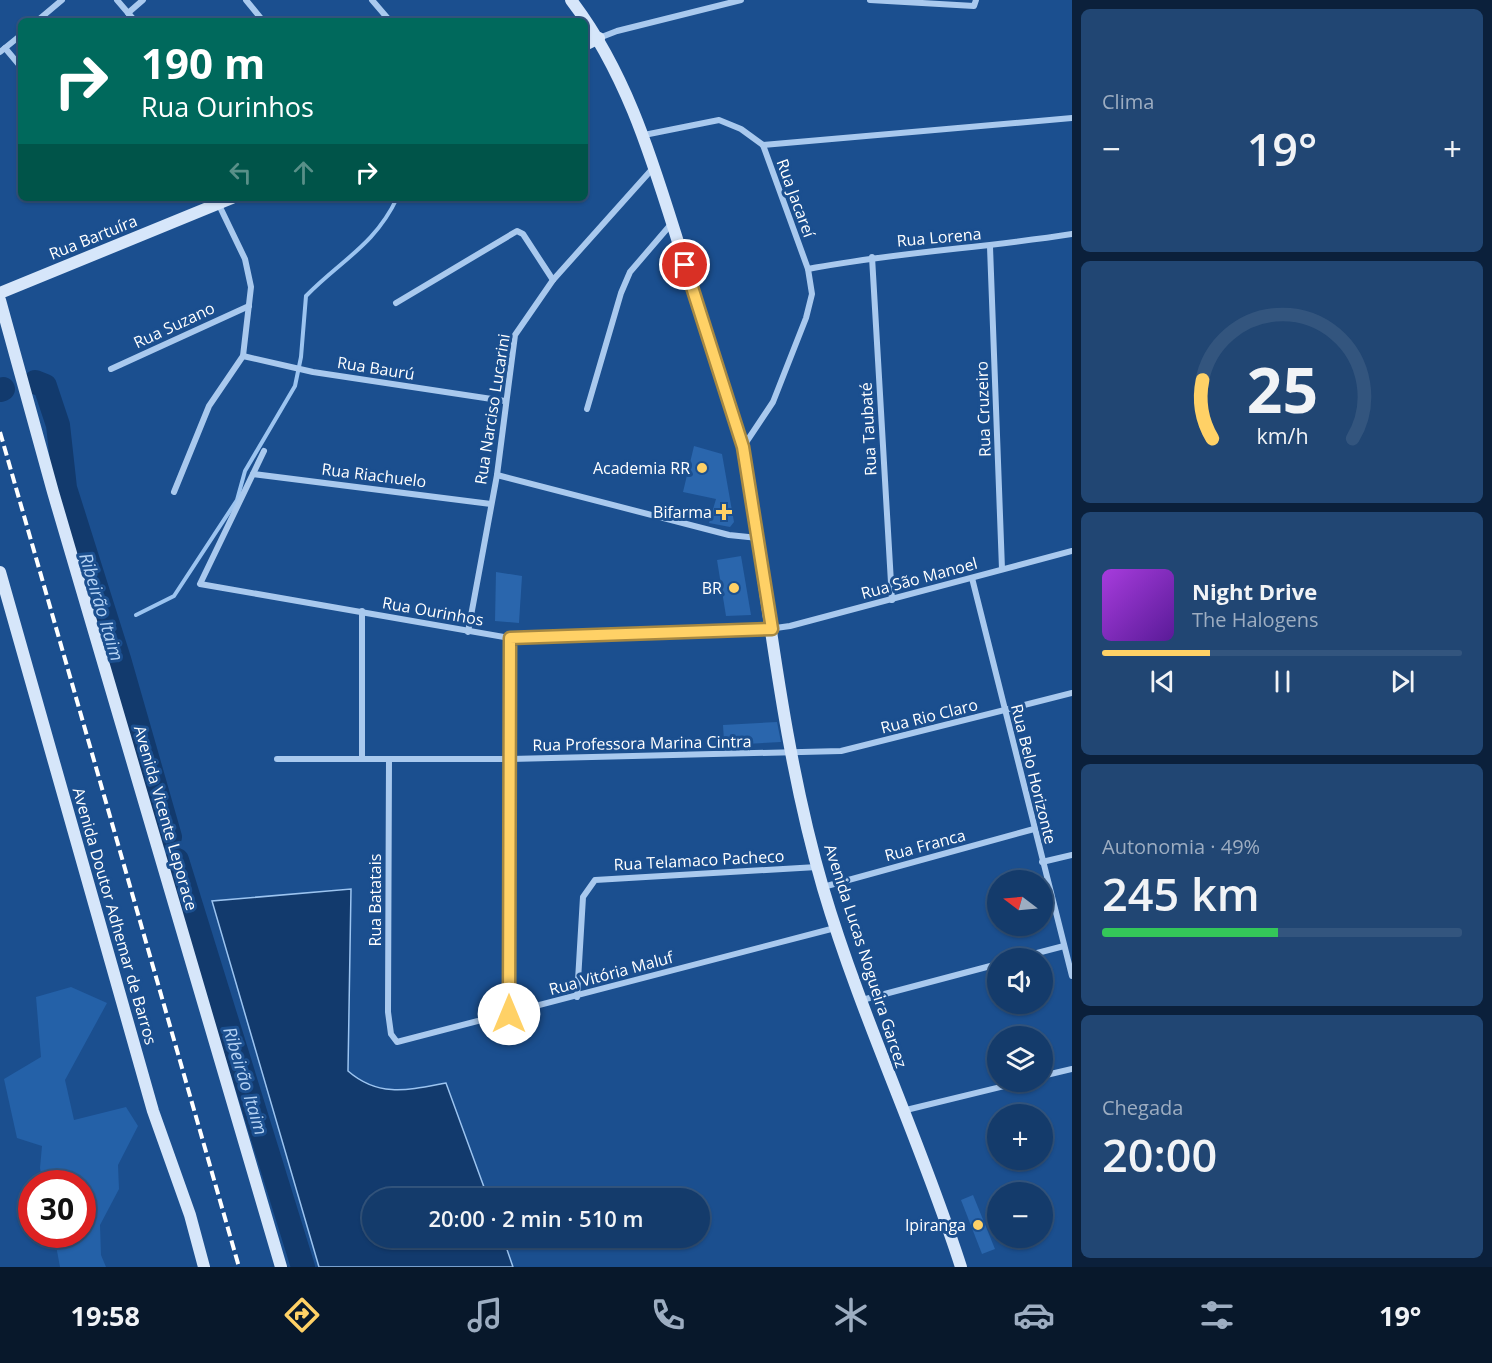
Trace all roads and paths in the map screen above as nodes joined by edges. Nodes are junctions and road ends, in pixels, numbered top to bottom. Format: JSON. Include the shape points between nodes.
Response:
{"nodes":[{"id":1,"x":62,"y":0,"type":"edge"},
{"id":2,"x":117,"y":0,"type":"edge"},
{"id":3,"x":143,"y":0,"type":"edge"},
{"id":4,"x":246,"y":0,"type":"edge"},
{"id":5,"x":372,"y":0,"type":"edge"},
{"id":6,"x":571,"y":0,"type":"edge"},
{"id":7,"x":579,"y":0,"type":"edge"},
{"id":8,"x":741,"y":0,"type":"edge"},
{"id":9,"x":870,"y":0,"type":"edge"},
{"id":10,"x":976,"y":0,"type":"edge"},
{"id":11,"x":128,"y":13,"type":"junction"},
{"id":12,"x":582,"y":15,"type":"junction"},
{"id":13,"x":41,"y":18,"type":"edge"},
{"id":14,"x":132,"y":18,"type":"edge"},
{"id":15,"x":261,"y":18,"type":"edge"},
{"id":16,"x":387,"y":18,"type":"edge"},
{"id":17,"x":584,"y":18,"type":"edge"},
{"id":18,"x":588,"y":23,"type":"edge"},
{"id":19,"x":18,"y":38,"type":"edge"},
{"id":20,"x":599,"y":38,"type":"junction"},
{"id":21,"x":588,"y":44,"type":"edge"},
{"id":22,"x":3,"y":50,"type":"edge"},
{"id":23,"x":18,"y":64,"type":"edge"},
{"id":24,"x":1072,"y":118,"type":"edge"},
{"id":25,"x":644,"y":135,"type":"junction"},
{"id":26,"x":763,"y":145,"type":"junction"},
{"id":27,"x":654,"y":166,"type":"junction"},
{"id":28,"x":226,"y":201,"type":"edge"},
{"id":29,"x":219,"y":205,"type":"junction"},
{"id":30,"x":672,"y":223,"type":"junction"},
{"id":31,"x":1072,"y":234,"type":"edge"},
{"id":32,"x":990,"y":247,"type":"junction"},
{"id":33,"x":872,"y":256,"type":"junction"},
{"id":34,"x":808,"y":269,"type":"junction"},
{"id":35,"x":553,"y":280,"type":"junction"},
{"id":36,"x":0,"y":293,"type":"edge"},
{"id":37,"x":0,"y":300,"type":"edge"},
{"id":38,"x":396,"y":303,"type":"dead end"},
{"id":39,"x":249,"y":306,"type":"junction"},
{"id":40,"x":243,"y":356,"type":"junction"},
{"id":41,"x":111,"y":369,"type":"dead end"},
{"id":42,"x":505,"y":401,"type":"junction"},
{"id":43,"x":587,"y":409,"type":"dead end"},
{"id":44,"x":743,"y":447,"type":"junction"},
{"id":45,"x":264,"y":451,"type":"dead end"},
{"id":46,"x":253,"y":474,"type":"junction"},
{"id":47,"x":497,"y":476,"type":"junction"},
{"id":48,"x":174,"y":492,"type":"dead end"},
{"id":49,"x":491,"y":504,"type":"junction"},
{"id":50,"x":759,"y":538,"type":"junction"},
{"id":51,"x":1072,"y":551,"type":"edge"},
{"id":52,"x":1002,"y":570,"type":"junction"},
{"id":53,"x":0,"y":572,"type":"edge"},
{"id":54,"x":972,"y":578,"type":"junction"},
{"id":55,"x":892,"y":600,"type":"junction"},
{"id":56,"x":362,"y":611,"type":"junction"},
{"id":57,"x":772,"y":629,"type":"junction"},
{"id":58,"x":468,"y":632,"type":"junction"},
{"id":59,"x":510,"y":638,"type":"junction"},
{"id":60,"x":1072,"y":693,"type":"edge"},
{"id":61,"x":1005,"y":711,"type":"junction"},
{"id":62,"x":790,"y":754,"type":"junction"},
{"id":63,"x":277,"y":759,"type":"dead end"},
{"id":64,"x":362,"y":759,"type":"junction"},
{"id":65,"x":511,"y":759,"type":"junction"},
{"id":66,"x":389,"y":760,"type":"junction"},
{"id":67,"x":1034,"y":829,"type":"junction"},
{"id":68,"x":1072,"y":855,"type":"edge"},
{"id":69,"x":1042,"y":862,"type":"junction"},
{"id":70,"x":818,"y":867,"type":"junction"},
{"id":71,"x":823,"y":887,"type":"junction"},
{"id":72,"x":836,"y":928,"type":"junction"},
{"id":73,"x":1064,"y":946,"type":"junction"},
{"id":74,"x":1053,"y":949,"type":"edge"},
{"id":75,"x":987,"y":967,"type":"edge"},
{"id":76,"x":1072,"y":976,"type":"edge"},
{"id":77,"x":578,"y":997,"type":"junction"},
{"id":78,"x":861,"y":1000,"type":"junction"},
{"id":79,"x":509,"y":1014,"type":"junction"},
{"id":80,"x":393,"y":1039,"type":"joint"},
{"id":81,"x":1072,"y":1069,"type":"edge"},
{"id":82,"x":1053,"y":1073,"type":"edge"},
{"id":83,"x":987,"y":1090,"type":"edge"},
{"id":84,"x":902,"y":1111,"type":"junction"},
{"id":85,"x":958,"y":1266,"type":"edge"},
{"id":86,"x":204,"y":1267,"type":"edge"},
{"id":87,"x":282,"y":1267,"type":"edge"}],
"edges":[{"from":1,"to":13,"type":"street"},
{"from":2,"to":11,"type":"street"},
{"from":3,"to":11,"type":"street"},
{"from":4,"to":15,"type":"street"},
{"from":5,"to":16,"type":"street"},
{"from":6,"to":12,"type":"main road","name":"Avenida Lucas Nogueira Garcez"},
{"from":7,"to":12,"type":"main road"},
{"from":8,"to":20,"type":"street"},
{"from":9,"to":10,"type":"street","via":[[974,6]]},
{"from":11,"to":14,"type":"street"},
{"from":12,"to":17,"type":"main road","name":"Avenida Lucas Nogueira Garcez"},
{"from":18,"to":20,"type":"main road","name":"Avenida Lucas Nogueira Garcez"},
{"from":19,"to":22,"type":"street"},
{"from":20,"to":21,"type":"main road"},
{"from":20,"to":25,"type":"main road","name":"Avenida Lucas Nogueira Garcez"},
{"from":22,"to":23,"type":"street"},
{"from":24,"to":26,"type":"street","name":"Rua Jacareí"},
{"from":25,"to":26,"type":"street","via":[[720,120]]},
{"from":25,"to":27,"type":"main road","name":"Avenida Lucas Nogueira Garcez"},
{"from":26,"to":34,"type":"street","name":"Rua Jacareí"},
{"from":27,"to":30,"type":"main road","name":"Avenida Lucas Nogueira Garcez"},
{"from":27,"to":35,"type":"street","name":"Rua Narciso Lucarini"},
{"from":28,"to":29,"type":"main road","name":"Rua Bartuíra"},
{"from":29,"to":36,"type":"main road","name":"Rua Bartuíra"},
{"from":29,"to":39,"type":"street","via":[[245,259],[251,287]]},
{"from":30,"to":43,"type":"street","via":[[630,272]]},
{"from":30,"to":44,"type":"main road","name":"Avenida Lucas Nogueira Garcez"},
{"from":31,"to":32,"type":"street","name":"Rua Lorena"},
{"from":32,"to":33,"type":"street","name":"Rua Lorena"},
{"from":32,"to":52,"type":"street","name":"Rua Cruzeiro"},
{"from":33,"to":34,"type":"street","name":"Rua Lorena"},
{"from":33,"to":55,"type":"street","name":"Rua Taubaté"},
{"from":34,"to":44,"type":"street","name":"Rua Jacareí","via":[[812,294],[806,318],[773,402]]},
{"from":35,"to":38,"type":"street","via":[[523,234],[510,232]]},
{"from":35,"to":42,"type":"street","name":"Rua Narciso Lucarini","via":[[515,335]]},
{"from":37,"to":87,"type":"main road","name":"Avenida Vicente Leporace"},
{"from":39,"to":40,"type":"street"},
{"from":39,"to":41,"type":"street","name":"Rua Suzano"},
{"from":40,"to":42,"type":"street","name":"Rua Baurú","via":[[313,372]]},
{"from":40,"to":48,"type":"street","via":[[209,406]]},
{"from":42,"to":47,"type":"street","name":"Rua Narciso Lucarini"},
{"from":44,"to":50,"type":"main road","name":"Avenida Lucas Nogueira Garcez"},
{"from":45,"to":46,"type":"street"},
{"from":46,"to":49,"type":"street","name":"Rua Riachuelo"},
{"from":46,"to":56,"type":"street","name":"Rua Ourinhos","via":[[200,584]]},
{"from":47,"to":49,"type":"street","name":"Rua Narciso Lucarini"},
{"from":47,"to":50,"type":"street","via":[[729,535]]},
{"from":49,"to":58,"type":"street","name":"Rua Narciso Lucarini"},
{"from":50,"to":57,"type":"main road","name":"Avenida Lucas Nogueira Garcez"},
{"from":51,"to":52,"type":"street","name":"Rua São Manoel"},
{"from":52,"to":54,"type":"street","name":"Rua São Manoel"},
{"from":53,"to":86,"type":"main road","name":"Avenida Doutor Adhemar de Barros","via":[[153,1111]]},
{"from":54,"to":55,"type":"street","name":"Rua São Manoel"},
{"from":54,"to":61,"type":"street","name":"Rua Belo Horizonte"},
{"from":55,"to":57,"type":"street","name":"Rua São Manoel"},
{"from":56,"to":58,"type":"street","name":"Rua Ourinhos"},
{"from":56,"to":64,"type":"street"},
{"from":57,"to":59,"type":"street","name":"Rua Ourinhos"},
{"from":57,"to":62,"type":"main road","name":"Avenida Lucas Nogueira Garcez"},
{"from":58,"to":59,"type":"street","name":"Rua Ourinhos"},
{"from":59,"to":65,"type":"street"},
{"from":60,"to":61,"type":"street","name":"Rua Rio Claro"},
{"from":61,"to":62,"type":"street","name":"Rua Rio Claro","via":[[867,746]]},
{"from":61,"to":67,"type":"street","name":"Rua Belo Horizonte"},
{"from":62,"to":65,"type":"street","name":"Rua Professora Marina Cintra"},
{"from":62,"to":70,"type":"main road","name":"Avenida Lucas Nogueira Garcez"},
{"from":63,"to":64,"type":"street","name":"Rua Professora Marina Cintra"},
{"from":64,"to":66,"type":"street","name":"Rua Professora Marina Cintra"},
{"from":65,"to":66,"type":"street","name":"Rua Professora Marina Cintra"},
{"from":65,"to":79,"type":"street"},
{"from":66,"to":80,"type":"street","name":"Rua Batatais","via":[[388,1012]]},
{"from":67,"to":69,"type":"street","name":"Rua Belo Horizonte"},
{"from":67,"to":71,"type":"street","name":"Rua Franca"},
{"from":68,"to":69,"type":"street"},
{"from":69,"to":73,"type":"street","name":"Rua Belo Horizonte"},
{"from":70,"to":71,"type":"main road","name":"Avenida Lucas Nogueira Garcez"},
{"from":70,"to":77,"type":"street","name":"Rua Telamaco Pacheco","via":[[595,880],[583,897]]},
{"from":71,"to":72,"type":"main road","name":"Avenida Lucas Nogueira Garcez"},
{"from":72,"to":77,"type":"street","name":"Rua Vitória Maluf"},
{"from":72,"to":78,"type":"main road","name":"Avenida Lucas Nogueira Garcez"},
{"from":73,"to":74,"type":"street"},
{"from":73,"to":76,"type":"street","name":"Rua Belo Horizonte"},
{"from":75,"to":78,"type":"street"},
{"from":77,"to":79,"type":"street","name":"Rua Vitória Maluf"},
{"from":78,"to":84,"type":"main road","name":"Avenida Lucas Nogueira Garcez"},
{"from":79,"to":80,"type":"street","name":"Rua Vitória Maluf","via":[[402,1042]]},
{"from":81,"to":82,"type":"street"},
{"from":83,"to":84,"type":"street"},
{"from":84,"to":85,"type":"main road","name":"Avenida Lucas Nogueira Garcez"}]}
